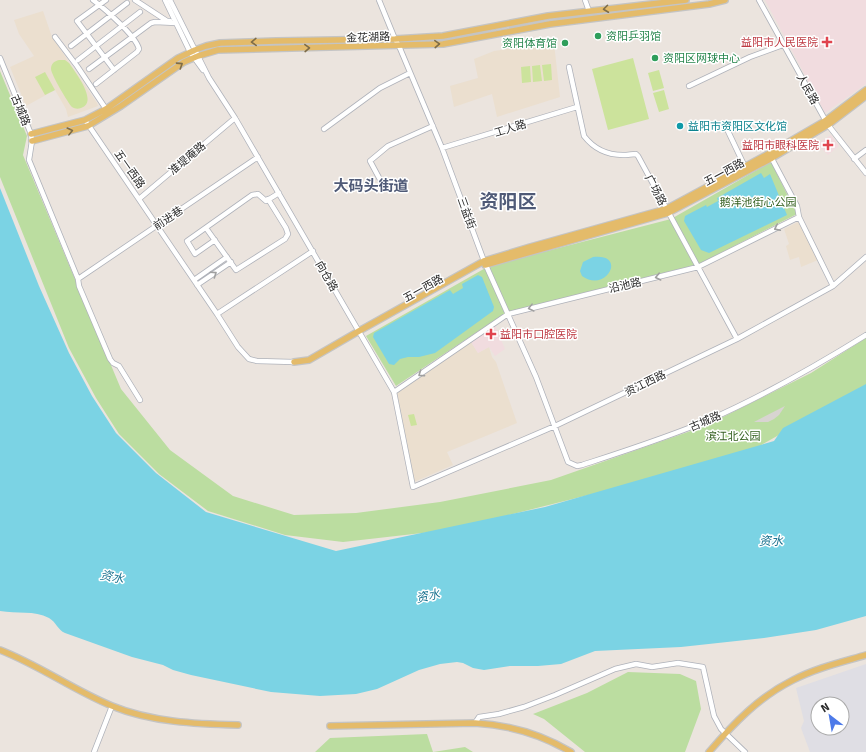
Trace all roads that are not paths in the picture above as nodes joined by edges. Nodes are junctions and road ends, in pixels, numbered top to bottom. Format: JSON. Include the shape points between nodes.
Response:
{"nodes":[{"id":1,"x":93,"y":0,"type":"edge"},
{"id":2,"x":106,"y":0,"type":"edge"},
{"id":3,"x":135,"y":0,"type":"edge"},
{"id":4,"x":165,"y":0,"type":"edge"},
{"id":5,"x":170,"y":0,"type":"edge"},
{"id":6,"x":379,"y":0,"type":"edge"},
{"id":7,"x":585,"y":0,"type":"edge"},
{"id":8,"x":686,"y":0,"type":"edge"},
{"id":9,"x":725,"y":0,"type":"edge"},
{"id":10,"x":759,"y":0,"type":"edge"},
{"id":11,"x":127,"y":3,"type":"dead end"},
{"id":12,"x":100,"y":5,"type":"junction"},
{"id":13,"x":589,"y":11,"type":"junction"},
{"id":14,"x":140,"y":12,"type":"dead end"},
{"id":15,"x":112,"y":16,"type":"junction"},
{"id":16,"x":176,"y":23,"type":"junction"},
{"id":17,"x":122,"y":27,"type":"junction"},
{"id":18,"x":87,"y":34,"type":"junction"},
{"id":19,"x":55,"y":37,"type":"dead end"},
{"id":20,"x":132,"y":38,"type":"junction"},
{"id":21,"x":395,"y":39,"type":"junction"},
{"id":22,"x":783,"y":45,"type":"junction"},
{"id":23,"x":71,"y":46,"type":"dead end"},
{"id":24,"x":96,"y":46,"type":"junction"},
{"id":25,"x":399,"y":46,"type":"junction"},
{"id":26,"x":192,"y":51,"type":"junction"},
{"id":27,"x":105,"y":57,"type":"junction"},
{"id":28,"x":196,"y":57,"type":"junction"},
{"id":29,"x":0,"y":58,"type":"edge"},
{"id":30,"x":78,"y":60,"type":"dead end"},
{"id":31,"x":569,"y":67,"type":"dead end"},
{"id":32,"x":89,"y":69,"type":"dead end"},
{"id":33,"x":114,"y":70,"type":"junction"},
{"id":34,"x":410,"y":72,"type":"junction"},
{"id":35,"x":96,"y":84,"type":"dead end"},
{"id":36,"x":689,"y":86,"type":"dead end"},
{"id":37,"x":866,"y":90,"type":"edge"},
{"id":38,"x":866,"y":96,"type":"edge"},
{"id":39,"x":577,"y":107,"type":"junction"},
{"id":40,"x":106,"y":109,"type":"junction"},
{"id":41,"x":235,"y":118,"type":"junction"},
{"id":42,"x":85,"y":120,"type":"junction"},
{"id":43,"x":826,"y":123,"type":"junction"},
{"id":44,"x":88,"y":126,"type":"junction"},
{"id":45,"x":433,"y":126,"type":"junction"},
{"id":46,"x":726,"y":127,"type":"dead end"},
{"id":47,"x":324,"y":129,"type":"dead end"},
{"id":48,"x":32,"y":137,"type":"junction"},
{"id":49,"x":442,"y":148,"type":"junction"},
{"id":50,"x":866,"y":150,"type":"edge"},
{"id":51,"x":771,"y":155,"type":"junction"},
{"id":52,"x":258,"y":158,"type":"junction"},
{"id":53,"x":854,"y":159,"type":"junction"},
{"id":54,"x":745,"y":167,"type":"junction"},
{"id":55,"x":866,"y":173,"type":"edge"},
{"id":56,"x":384,"y":187,"type":"dead end"},
{"id":57,"x":279,"y":192,"type":"junction"},
{"id":58,"x":139,"y":199,"type":"junction"},
{"id":59,"x":268,"y":199,"type":"junction"},
{"id":60,"x":667,"y":211,"type":"junction"},
{"id":61,"x":799,"y":217,"type":"junction"},
{"id":62,"x":157,"y":226,"type":"junction"},
{"id":63,"x":206,"y":228,"type":"junction"},
{"id":64,"x":215,"y":240,"type":"junction"},
{"id":65,"x":313,"y":251,"type":"junction"},
{"id":66,"x":227,"y":257,"type":"junction"},
{"id":67,"x":866,"y":257,"type":"edge"},
{"id":68,"x":231,"y":262,"type":"junction"},
{"id":69,"x":485,"y":263,"type":"junction"},
{"id":70,"x":698,"y":267,"type":"junction"},
{"id":71,"x":78,"y":279,"type":"junction"},
{"id":72,"x":194,"y":280,"type":"junction"},
{"id":73,"x":197,"y":285,"type":"junction"},
{"id":74,"x":833,"y":286,"type":"junction"},
{"id":75,"x":217,"y":314,"type":"junction"},
{"id":76,"x":508,"y":314,"type":"junction"},
{"id":77,"x":359,"y":332,"type":"junction"},
{"id":78,"x":866,"y":335,"type":"edge"},
{"id":79,"x":737,"y":339,"type":"junction"},
{"id":80,"x":294,"y":362,"type":"joint"},
{"id":81,"x":394,"y":392,"type":"junction"},
{"id":82,"x":140,"y":400,"type":"dead end"},
{"id":83,"x":554,"y":426,"type":"junction"},
{"id":84,"x":413,"y":487,"type":"joint"},
{"id":85,"x":0,"y":650,"type":"edge"},
{"id":86,"x":866,"y":655,"type":"edge"},
{"id":87,"x":112,"y":706,"type":"junction"},
{"id":88,"x":475,"y":723,"type":"junction"},
{"id":89,"x":238,"y":725,"type":"dead end"},
{"id":90,"x":330,"y":726,"type":"dead end"},
{"id":91,"x":725,"y":734,"type":"junction"},
{"id":92,"x":94,"y":752,"type":"edge"},
{"id":93,"x":571,"y":752,"type":"edge"},
{"id":94,"x":710,"y":752,"type":"edge"},
{"id":95,"x":745,"y":752,"type":"edge"}],
"edges":[{"from":1,"to":12,"type":"street"},
{"from":2,"to":12,"type":"street"},
{"from":3,"to":16,"type":"street"},
{"from":4,"to":16,"type":"street","name":"向仓路"},
{"from":5,"to":26,"type":"street","name":"向仓路"},
{"from":6,"to":21,"type":"street","name":"三益街"},
{"from":7,"to":13,"type":"street"},
{"from":8,"to":13,"type":"main road","one_way":true},
{"from":25,"to":9,"type":"main road","name":"金花湖路","one_way":true,"via":[[443,44],[550,24]]},
{"from":10,"to":22,"type":"street","name":"人民路"},
{"from":11,"to":15,"type":"street"},
{"from":12,"to":15,"type":"street"},
{"from":12,"to":18,"type":"street","via":[[78,21]]},
{"from":13,"to":21,"type":"main road","via":[[443,36]]},
{"from":14,"to":17,"type":"street"},
{"from":15,"to":17,"type":"street"},
{"from":15,"to":18,"type":"street"},
{"from":16,"to":20,"type":"street","via":[[151,23]]},
{"from":16,"to":26,"type":"street","name":"向仓路"},
{"from":17,"to":20,"type":"street"},
{"from":17,"to":24,"type":"street"},
{"from":18,"to":23,"type":"street"},
{"from":18,"to":24,"type":"street"},
{"from":19,"to":40,"type":"street"},
{"from":20,"to":27,"type":"street"},
{"from":20,"to":33,"type":"street","via":[[138,50]]},
{"from":21,"to":25,"type":"street","name":"三益街"},
{"from":21,"to":26,"type":"main road","one_way":true,"via":[[220,43]]},
{"from":22,"to":36,"type":"street","via":[[750,56]]},
{"from":22,"to":43,"type":"street","name":"人民路"},
{"from":24,"to":27,"type":"street"},
{"from":24,"to":30,"type":"street"},
{"from":28,"to":25,"type":"main road","name":"金花湖路","one_way":true,"via":[[218,50]]},
{"from":25,"to":34,"type":"street","name":"三益街"},
{"from":26,"to":28,"type":"street","name":"向仓路"},
{"from":26,"to":40,"type":"main road","via":[[178,58]]},
{"from":27,"to":32,"type":"street"},
{"from":27,"to":33,"type":"street"},
{"from":28,"to":41,"type":"street","name":"向仓路"},
{"from":44,"to":28,"type":"main road","name":"金花湖路","one_way":true,"via":[[184,62]]},
{"from":29,"to":48,"type":"street","name":"古城路"},
{"from":31,"to":39,"type":"street","name":"广场路"},
{"from":33,"to":35,"type":"street"},
{"from":34,"to":45,"type":"street","name":"三益街"},
{"from":34,"to":47,"type":"street","via":[[380,88]]},
{"from":37,"to":43,"type":"main road"},
{"from":38,"to":43,"type":"main road","name":"五一西路"},
{"from":39,"to":49,"type":"street","name":"工人路"},
{"from":39,"to":60,"type":"street","name":"广场路","via":[[584,136],[589,143],[595,148],[618,155],[636,154]]},
{"from":40,"to":42,"type":"main road"},
{"from":41,"to":52,"type":"street","name":"向仓路"},
{"from":41,"to":58,"type":"street","name":"准堤庵路"},
{"from":42,"to":44,"type":"street","name":"五一西路"},
{"from":42,"to":48,"type":"main road"},
{"from":43,"to":51,"type":"main road","name":"五一西路"},
{"from":43,"to":53,"type":"street","name":"人民路"},
{"from":48,"to":44,"type":"main road","name":"金花湖路","one_way":true},
{"from":44,"to":58,"type":"street","name":"五一西路"},
{"from":45,"to":49,"type":"street","name":"三益街"},
{"from":45,"to":56,"type":"street","via":[[388,146],[370,161]]},
{"from":46,"to":54,"type":"street"},
{"from":48,"to":71,"type":"street","via":[[29,160]]},
{"from":49,"to":69,"type":"street","name":"三益街"},
{"from":50,"to":53,"type":"street"},
{"from":51,"to":54,"type":"main road"},
{"from":51,"to":60,"type":"main road","name":"五一西路"},
{"from":51,"to":61,"type":"street","via":[[797,206]]},
{"from":52,"to":57,"type":"street","name":"向仓路"},
{"from":52,"to":62,"type":"street","name":"前进巷"},
{"from":53,"to":55,"type":"street","name":"人民路"},
{"from":54,"to":60,"type":"main road"},
{"from":57,"to":59,"type":"street"},
{"from":57,"to":65,"type":"street","name":"向仓路"},
{"from":58,"to":62,"type":"street","name":"五一西路"},
{"from":59,"to":63,"type":"street","via":[[258,194],[252,195]]},
{"from":59,"to":68,"type":"street","via":[[288,234],[236,270]]},
{"from":60,"to":69,"type":"main road","name":"五一西路"},
{"from":60,"to":70,"type":"street","name":"广场路"},
{"from":61,"to":70,"type":"street","name":"沿池路","one_way":true},
{"from":61,"to":74,"type":"street"},
{"from":62,"to":71,"type":"street","name":"前进巷"},
{"from":62,"to":72,"type":"street","name":"五一西路"},
{"from":63,"to":64,"type":"street"},
{"from":63,"to":64,"type":"street","via":[[187,241],[195,254]]},
{"from":64,"to":66,"type":"street"},
{"from":65,"to":75,"type":"street"},
{"from":65,"to":77,"type":"street","name":"向仓路"},
{"from":66,"to":68,"type":"street"},
{"from":66,"to":72,"type":"street"},
{"from":67,"to":74,"type":"street","name":"资江西路"},
{"from":73,"to":68,"type":"street","one_way":true},
{"from":69,"to":76,"type":"street","name":"三益街"},
{"from":69,"to":77,"type":"main road","name":"五一西路"},
{"from":70,"to":76,"type":"street","name":"沿池路","one_way":true},
{"from":70,"to":79,"type":"street","name":"广场路"},
{"from":71,"to":82,"type":"street","via":[[110,359],[119,366]]},
{"from":72,"to":73,"type":"street","name":"五一西路"},
{"from":73,"to":75,"type":"street","name":"五一西路"},
{"from":74,"to":79,"type":"street","name":"资江西路"},
{"from":75,"to":80,"type":"street","name":"五一西路","via":[[238,347],[249,359]]},
{"from":76,"to":81,"type":"street","name":"沿池路","one_way":true},
{"from":76,"to":83,"type":"street","name":"三益街"},
{"from":77,"to":80,"type":"main road","name":"五一西路","via":[[315,361]]},
{"from":77,"to":81,"type":"street","name":"向仓路"},
{"from":78,"to":83,"type":"street","name":"古城路","via":[[811,369],[711,419],[637,448],[582,465],[577,466],[568,462]]},
{"from":79,"to":83,"type":"street","name":"资江西路"},
{"from":81,"to":84,"type":"street","name":"向仓路"},
{"from":83,"to":84,"type":"street","name":"资江西路"},
{"from":85,"to":87,"type":"main road"},
{"from":86,"to":91,"type":"main road","via":[[811,672],[778,688],[744,714]]},
{"from":87,"to":89,"type":"main road","via":[[155,718]]},
{"from":87,"to":92,"type":"street"},
{"from":88,"to":90,"type":"main road"},
{"from":88,"to":91,"type":"street","via":[[479,717],[524,707],[615,669],[636,664],[652,667],[678,663],[703,667],[714,716]]},
{"from":88,"to":93,"type":"main road","via":[[497,724],[533,733]]},
{"from":91,"to":94,"type":"main road"},
{"from":91,"to":95,"type":"street"}]}
